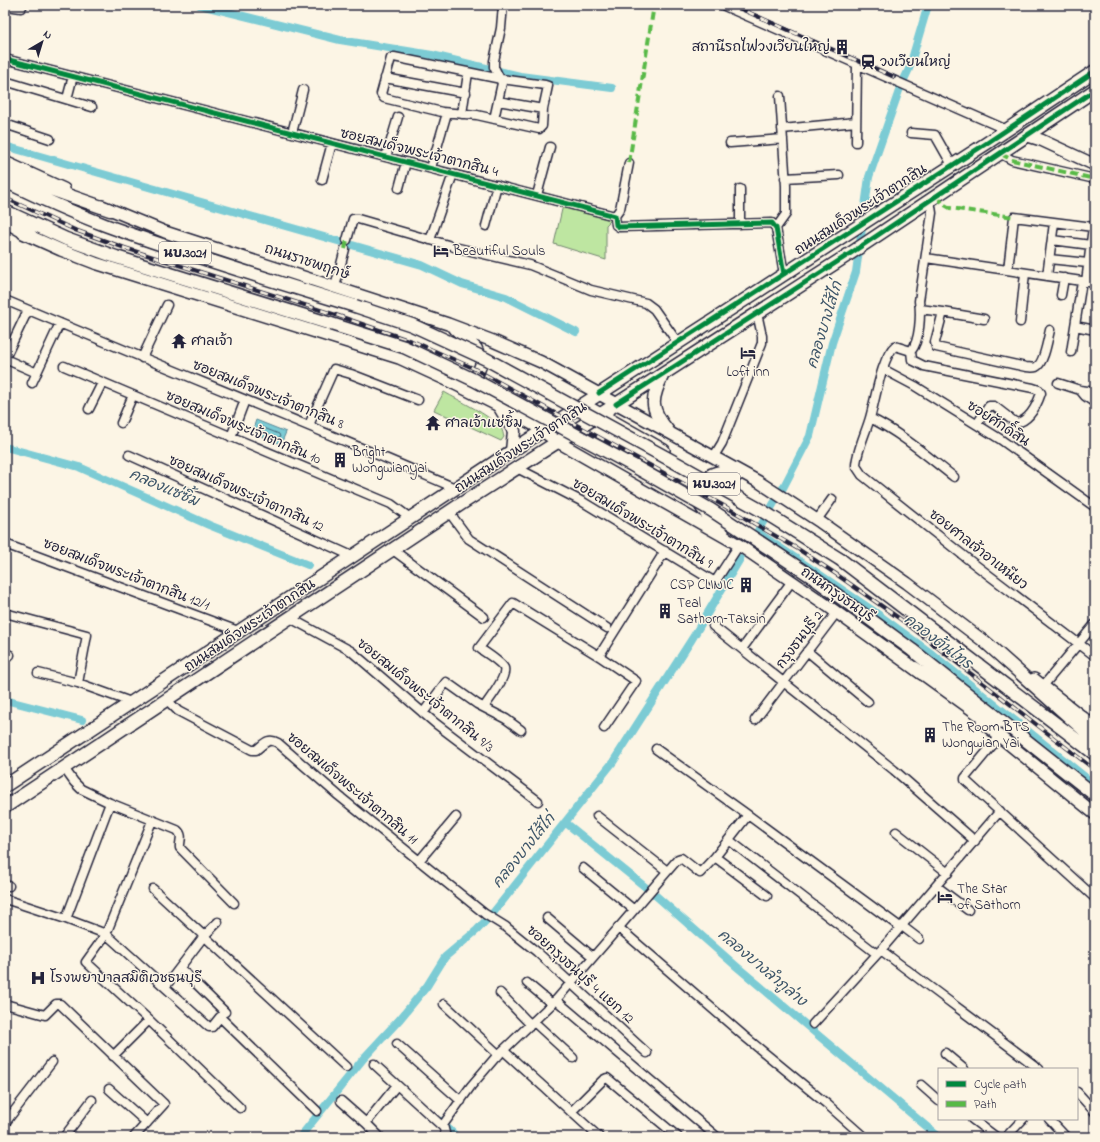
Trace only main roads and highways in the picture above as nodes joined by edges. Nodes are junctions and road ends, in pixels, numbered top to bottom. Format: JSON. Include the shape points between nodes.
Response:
{"nodes":[{"id":1,"x":1095,"y":71,"type":"edge"},
{"id":2,"x":1095,"y":90,"type":"edge"},
{"id":3,"x":1028,"y":136,"type":"junction"},
{"id":4,"x":5,"y":162,"type":"edge"},
{"id":5,"x":1095,"y":165,"type":"edge"},
{"id":6,"x":5,"y":173,"type":"edge"},
{"id":7,"x":5,"y":181,"type":"edge"},
{"id":8,"x":110,"y":210,"type":"junction"},
{"id":9,"x":5,"y":211,"type":"edge"},
{"id":10,"x":5,"y":221,"type":"edge"},
{"id":11,"x":5,"y":225,"type":"edge"},
{"id":12,"x":31,"y":236,"type":"junction"},
{"id":13,"x":448,"y":324,"type":"junction"},
{"id":14,"x":663,"y":374,"type":"junction"},
{"id":15,"x":449,"y":381,"type":"junction"},
{"id":16,"x":598,"y":394,"type":"junction"},
{"id":17,"x":616,"y":404,"type":"junction"},
{"id":18,"x":500,"y":406,"type":"junction"},
{"id":19,"x":584,"y":408,"type":"junction"},
{"id":20,"x":601,"y":414,"type":"junction"},
{"id":21,"x":542,"y":431,"type":"junction"},
{"id":22,"x":668,"y":431,"type":"junction"},
{"id":23,"x":558,"y":442,"type":"junction"},
{"id":24,"x":512,"y":451,"type":"junction"},
{"id":25,"x":760,"y":482,"type":"junction"},
{"id":26,"x":702,"y":484,"type":"junction"},
{"id":27,"x":739,"y":545,"type":"junction"},
{"id":28,"x":984,"y":641,"type":"junction"},
{"id":29,"x":915,"y":668,"type":"junction"},
{"id":30,"x":1095,"y":727,"type":"edge"},
{"id":31,"x":1095,"y":740,"type":"edge"},
{"id":32,"x":1095,"y":754,"type":"edge"},
{"id":33,"x":5,"y":786,"type":"edge"},
{"id":34,"x":1090,"y":792,"type":"edge"},
{"id":35,"x":5,"y":807,"type":"edge"},
{"id":36,"x":1095,"y":814,"type":"edge"}],
"edges":[{"from":1,"to":16,"type":"main road","name":"ถนนสมเด็จพระเจ้าตากสิน"},
{"from":2,"to":3,"type":"main road","name":"ถนนสมเด็จพระเจ้าตากสิน"},
{"from":3,"to":5,"type":"main road"},
{"from":3,"to":14,"type":"main road","name":"ถนนสมเด็จพระเจ้าตากสิน"},
{"from":4,"to":8,"type":"main road","name":"ถนนราชพฤกษ์","number":"นบ.3021"},
{"from":6,"to":8,"type":"main road"},
{"from":7,"to":19,"type":"main road","name":"ถนนราชพฤกษ์","number":"นบ.3021","bridge":true,"via":[[104,225],[412,325]]},
{"from":8,"to":13,"type":"main road","name":"ถนนราชพฤกษ์","number":"นบ.3021","via":[[165,232]]},
{"from":9,"to":34,"type":"main road","name":"ถนนกรุงธนบุรี","number":"นบ.3021","bridge":true,"via":[[66,239],[116,257],[404,347],[564,427],[711,510],[811,576],[912,650]]},
{"from":10,"to":12,"type":"main road"},
{"from":11,"to":12,"type":"main road","number":"นบ.3021"},
{"from":12,"to":15,"type":"main road","number":"นบ.3021","via":[[60,250],[103,265],[399,358]]},
{"from":13,"to":15,"type":"main road","via":[[476,348],[482,362],[477,375],[464,384]]},
{"from":13,"to":16,"type":"main road","name":"ถนนราชพฤกษ์","number":"นบ.3021","via":[[541,362]]},
{"from":14,"to":17,"type":"main road","name":"ถนนสมเด็จพระเจ้าตากสิน"},
{"from":14,"to":22,"type":"main road","via":[[655,391],[653,406],[658,419]]},
{"from":15,"to":18,"type":"main road","number":"นบ.3021"},
{"from":16,"to":17,"type":"main road","number":"นบ.3021"},
{"from":16,"to":19,"type":"main road","name":"ถนนสมเด็จพระเจ้าตากสิน"},
{"from":17,"to":20,"type":"main road","name":"ถนนสมเด็จพระเจ้าตากสิน"},
{"from":17,"to":22,"type":"main road"},
{"from":18,"to":21,"type":"main road","number":"นบ.3021"},
{"from":18,"to":24,"type":"main road","via":[[514,431]]},
{"from":19,"to":20,"type":"main road"},
{"from":19,"to":21,"type":"main road","name":"ถนนสมเด็จพระเจ้าตากสิน"},
{"from":19,"to":32,"type":"main road","name":"ถนนกรุงธนบุรี","number":"นบ.3021","bridge":true,"via":[[764,512],[841,560]]},
{"from":20,"to":23,"type":"main road","name":"ถนนสมเด็จพระเจ้าตากสิน"},
{"from":20,"to":26,"type":"main road","via":[[690,466]]},
{"from":21,"to":23,"type":"main road","name":"ถนนกรุงธนบุรี","number":"นบ.3021"},
{"from":21,"to":24,"type":"main road","name":"ถนนสมเด็จพระเจ้าตากสิน"},
{"from":22,"to":25,"type":"main road"},
{"from":23,"to":27,"type":"main road","name":"ถนนกรุงธนบุรี"},
{"from":23,"to":35,"type":"main road","name":"ถนนสมเด็จพระเจ้าตากสิน"},
{"from":24,"to":33,"type":"main road","name":"ถนนสมเด็จพระเจ้าตากสิน"},
{"from":25,"to":26,"type":"main road","via":[[724,471],[707,476]]},
{"from":25,"to":28,"type":"main road","via":[[908,583]]},
{"from":26,"to":27,"type":"main road","via":[[698,496],[700,505]]},
{"from":27,"to":29,"type":"main road","name":"ถนนกรุงธนบุรี"},
{"from":28,"to":30,"type":"main road"},
{"from":28,"to":31,"type":"main road"},
{"from":29,"to":34,"type":"main road"},
{"from":29,"to":36,"type":"main road","name":"ถนนกรุงธนบุรี"}]}
